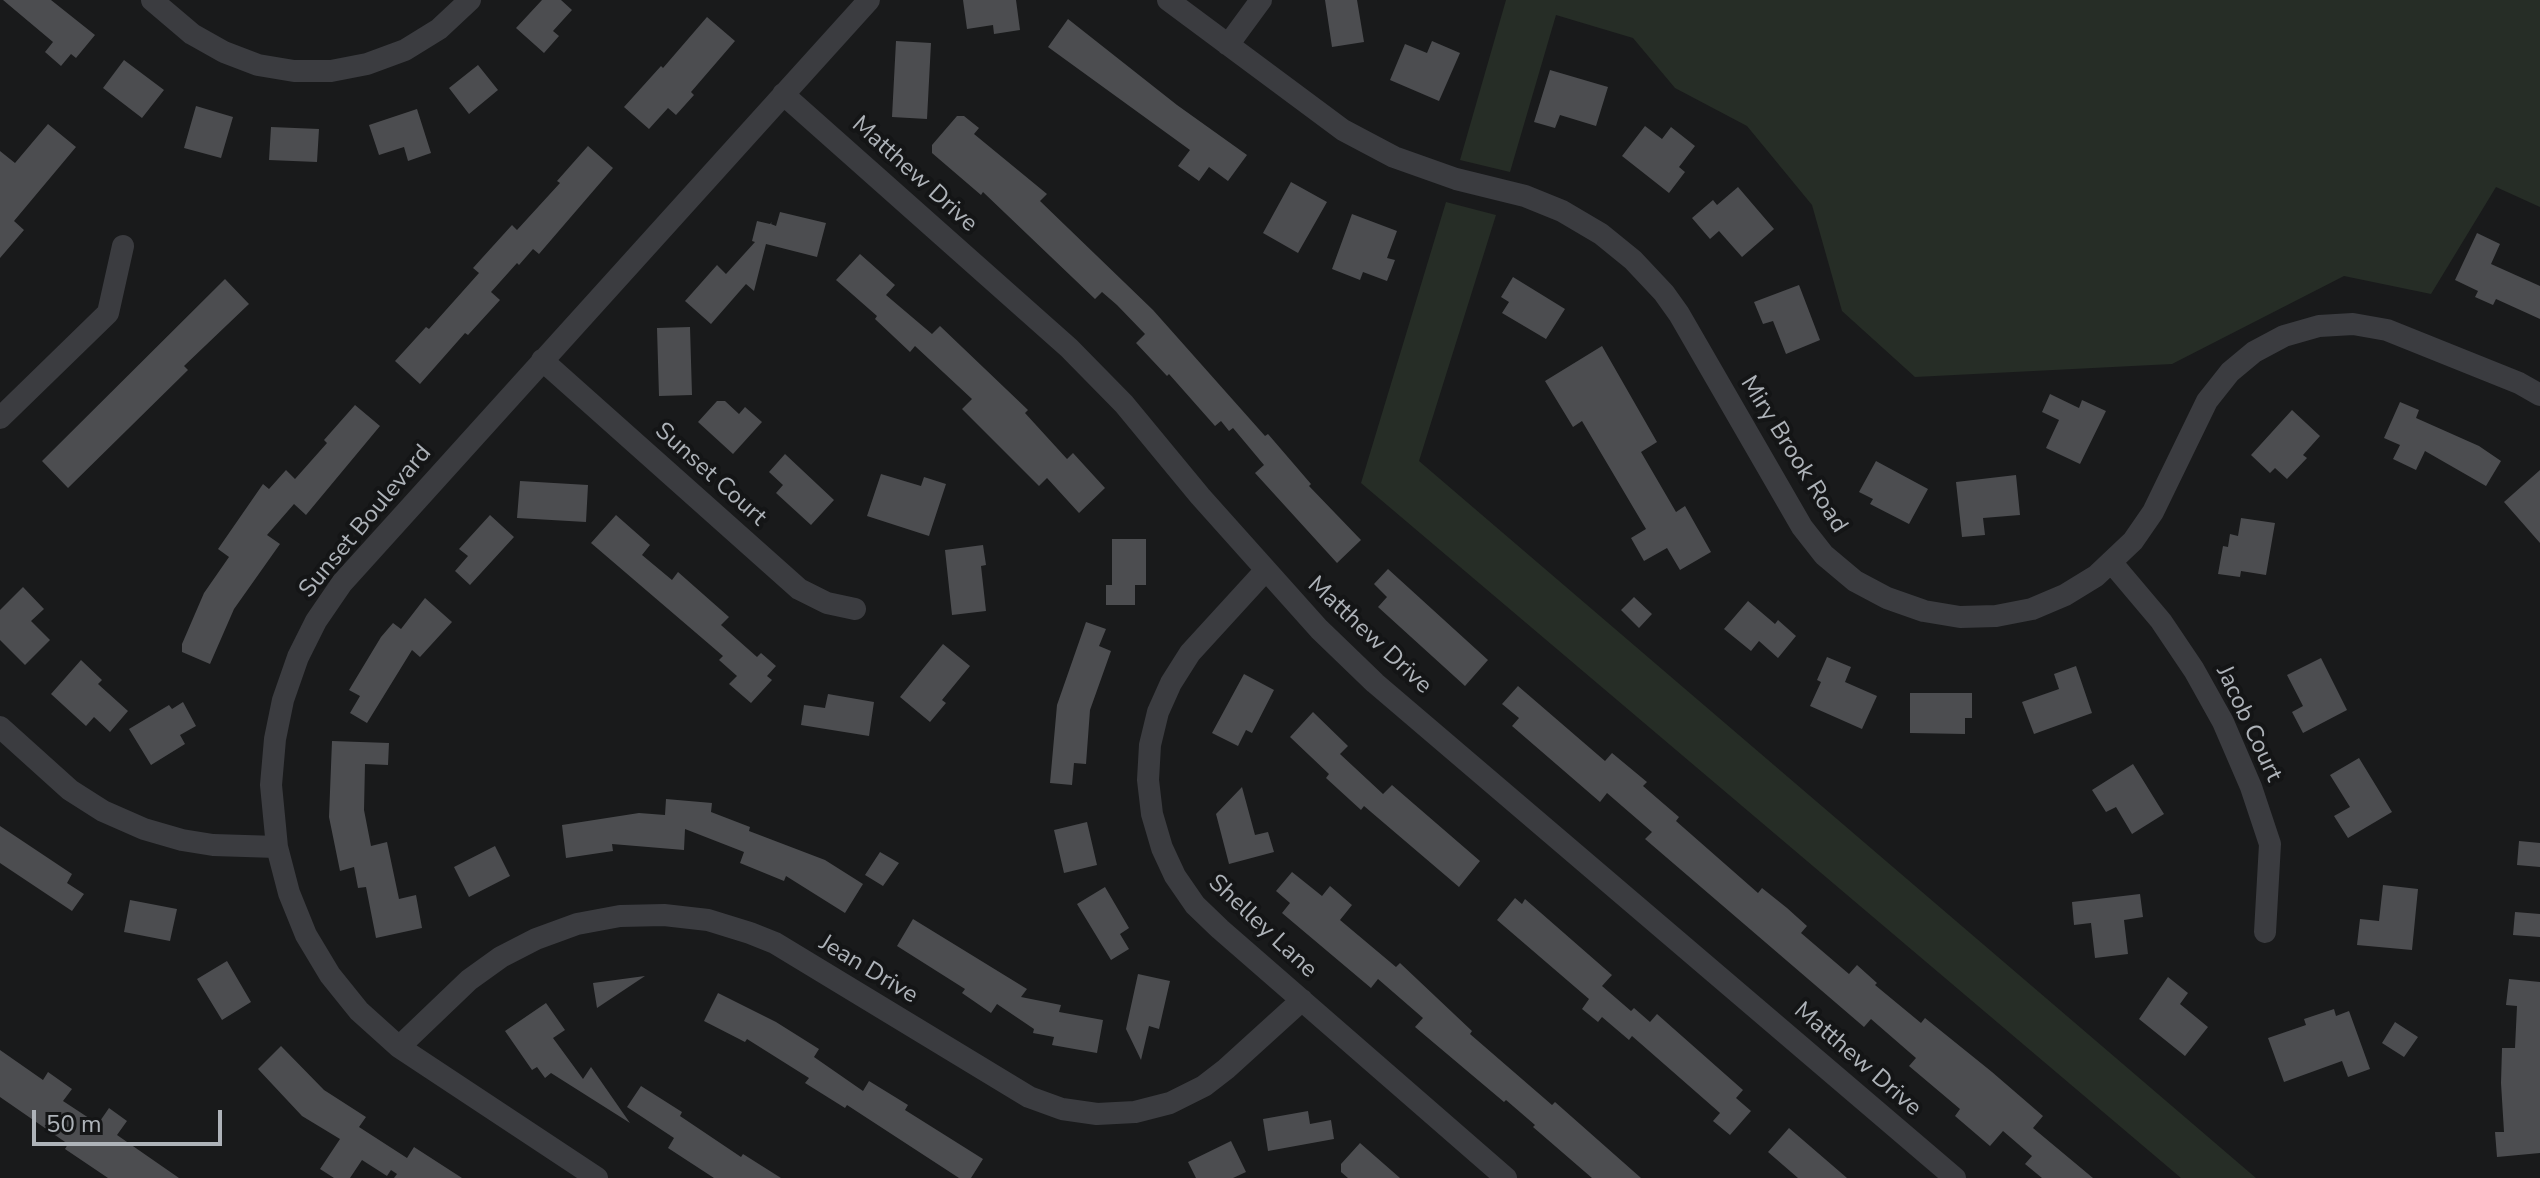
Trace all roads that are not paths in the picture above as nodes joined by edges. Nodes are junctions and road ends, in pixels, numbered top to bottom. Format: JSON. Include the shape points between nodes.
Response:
{"nodes":[{"id":1,"x":152,"y":0,"type":"edge"},
{"id":2,"x":470,"y":0,"type":"edge"},
{"id":3,"x":869,"y":0,"type":"edge"},
{"id":4,"x":1168,"y":0,"type":"edge"},
{"id":5,"x":1261,"y":0,"type":"edge"},
{"id":6,"x":1228,"y":45,"type":"junction"},
{"id":7,"x":783,"y":94,"type":"junction"},
{"id":8,"x":123,"y":246,"type":"dead end"},
{"id":9,"x":542,"y":360,"type":"junction"},
{"id":10,"x":2540,"y":395,"type":"edge"},
{"id":11,"x":0,"y":418,"type":"edge"},
{"id":12,"x":2112,"y":563,"type":"junction"},
{"id":13,"x":1265,"y":571,"type":"junction"},
{"id":14,"x":855,"y":609,"type":"dead end"},
{"id":15,"x":0,"y":727,"type":"edge"},
{"id":16,"x":277,"y":847,"type":"junction"},
{"id":17,"x":2265,"y":932,"type":"dead end"},
{"id":18,"x":1302,"y":1000,"type":"junction"},
{"id":19,"x":399,"y":1047,"type":"junction"},
{"id":20,"x":597,"y":1178,"type":"edge"},
{"id":21,"x":1506,"y":1178,"type":"edge"},
{"id":22,"x":1955,"y":1178,"type":"edge"}],
"edges":[{"from":1,"to":2,"type":"street","via":[[192,34],[224,52],[294,71],[331,71],[405,50],[439,29]]},
{"from":3,"to":7,"type":"street","name":"Sunset Boulevard"},
{"from":4,"to":6,"type":"street","name":"Miry Brook Road"},
{"from":5,"to":6,"type":"street"},
{"from":6,"to":12,"type":"street","name":"Miry Brook Road","via":[[1343,130],[1394,157],[1562,211],[1633,260],[1679,314],[1802,527],[1855,581],[1924,611],[1996,616],[2065,595]]},
{"from":7,"to":9,"type":"street","name":"Sunset Boulevard"},
{"from":7,"to":13,"type":"street","name":"Matthew Drive","via":[[1069,348],[1124,404]]},
{"from":8,"to":11,"type":"street","via":[[108,313]]},
{"from":9,"to":14,"type":"street","name":"Sunset Court","via":[[799,589]]},
{"from":9,"to":16,"type":"street","name":"Sunset Boulevard","via":[[342,583],[316,621],[298,657],[275,739],[271,785]]},
{"from":10,"to":12,"type":"street","name":"Miry Brook Road","via":[[2387,330],[2353,324],[2284,336],[2230,372],[2207,401],[2153,512]]},
{"from":12,"to":17,"type":"street","name":"Jacob Court","via":[[2194,670],[2251,787],[2270,844]]},
{"from":13,"to":18,"type":"street","name":"Shelley Lane","via":[[1190,653],[1171,683],[1150,745],[1148,780],[1162,848],[1195,905]]},
{"from":13,"to":22,"type":"street","name":"Matthew Drive","via":[[1375,683]]},
{"from":15,"to":16,"type":"street","via":[[70,790],[144,829],[213,845]]},
{"from":16,"to":19,"type":"street","name":"Sunset Boulevard","via":[[306,935],[330,975]]},
{"from":18,"to":19,"type":"street","name":"Jean Drive","via":[[1204,1086],[1158,1106],[1097,1114],[1029,1097],[775,943],[708,920],[620,916],[577,924],[501,957]]},
{"from":18,"to":21,"type":"street","name":"Shelley Lane"},
{"from":19,"to":20,"type":"street","name":"Sunset Boulevard"}]}
